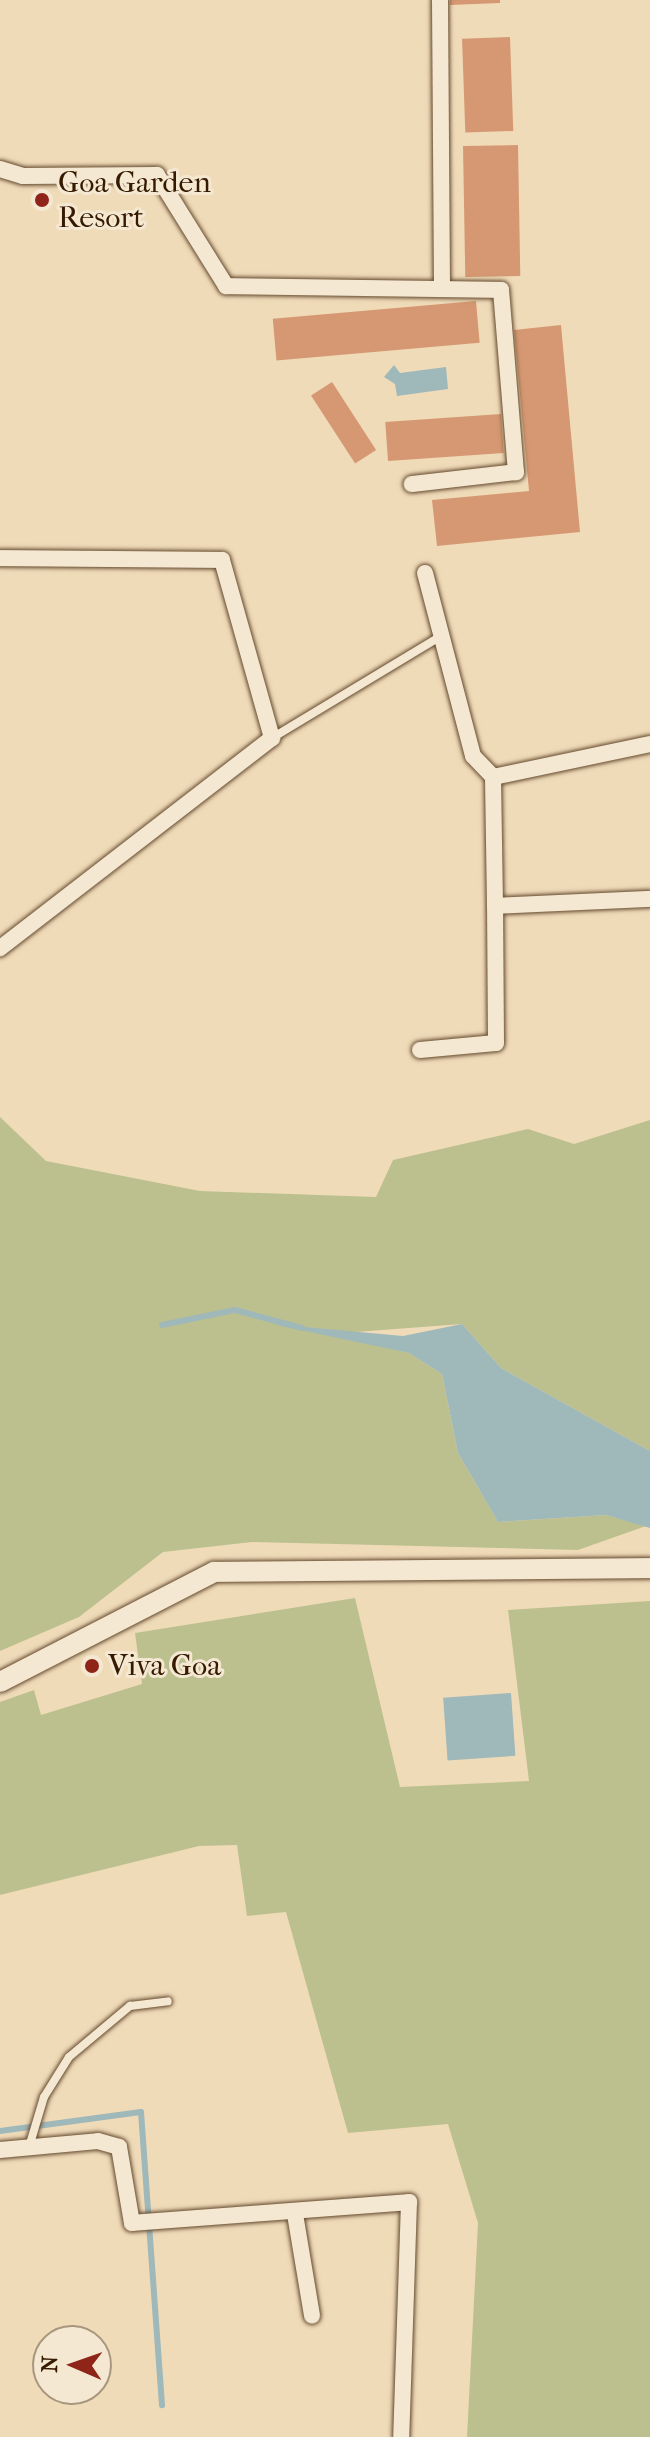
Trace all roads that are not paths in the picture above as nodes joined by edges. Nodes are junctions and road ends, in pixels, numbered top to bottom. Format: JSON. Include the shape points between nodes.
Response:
{"nodes":[{"id":1,"x":440,"y":0,"type":"edge"},
{"id":2,"x":0,"y":169,"type":"edge"},
{"id":3,"x":442,"y":285,"type":"junction"},
{"id":4,"x":412,"y":484,"type":"dead end"},
{"id":5,"x":0,"y":558,"type":"edge"},
{"id":6,"x":425,"y":573,"type":"dead end"},
{"id":7,"x":441,"y":636,"type":"junction"},
{"id":8,"x":272,"y":738,"type":"junction"},
{"id":9,"x":650,"y":744,"type":"edge"},
{"id":10,"x":493,"y":777,"type":"junction"},
{"id":11,"x":650,"y":899,"type":"edge"},
{"id":12,"x":495,"y":906,"type":"junction"},
{"id":13,"x":0,"y":948,"type":"edge"},
{"id":14,"x":420,"y":1050,"type":"dead end"},
{"id":15,"x":650,"y":1568,"type":"edge"},
{"id":16,"x":0,"y":1682,"type":"edge"},
{"id":17,"x":168,"y":2001,"type":"dead end"},
{"id":18,"x":29,"y":2147,"type":"junction"},
{"id":19,"x":0,"y":2150,"type":"edge"},
{"id":20,"x":295,"y":2214,"type":"junction"},
{"id":21,"x":312,"y":2316,"type":"dead end"},
{"id":22,"x":401,"y":2437,"type":"edge"}],
"edges":[{"from":1,"to":3,"type":"street"},
{"from":2,"to":3,"type":"street","via":[[23,176],[157,175],[226,286]]},
{"from":3,"to":4,"type":"street","via":[[501,290],[516,472]]},
{"from":5,"to":8,"type":"street","via":[[222,560]]},
{"from":6,"to":7,"type":"street"},
{"from":7,"to":8,"type":"lane"},
{"from":7,"to":10,"type":"street","via":[[473,756]]},
{"from":8,"to":13,"type":"street"},
{"from":9,"to":10,"type":"street"},
{"from":10,"to":12,"type":"street"},
{"from":11,"to":12,"type":"street"},
{"from":12,"to":14,"type":"street","via":[[496,1043]]},
{"from":15,"to":16,"type":"street","via":[[214,1572]]},
{"from":17,"to":18,"type":"lane","via":[[130,2006],[69,2057],[44,2097]]},
{"from":18,"to":19,"type":"street"},
{"from":18,"to":20,"type":"street","via":[[119,2147],[132,2223]]},
{"from":20,"to":21,"type":"street"},
{"from":20,"to":22,"type":"street","via":[[409,2202]]}]}
